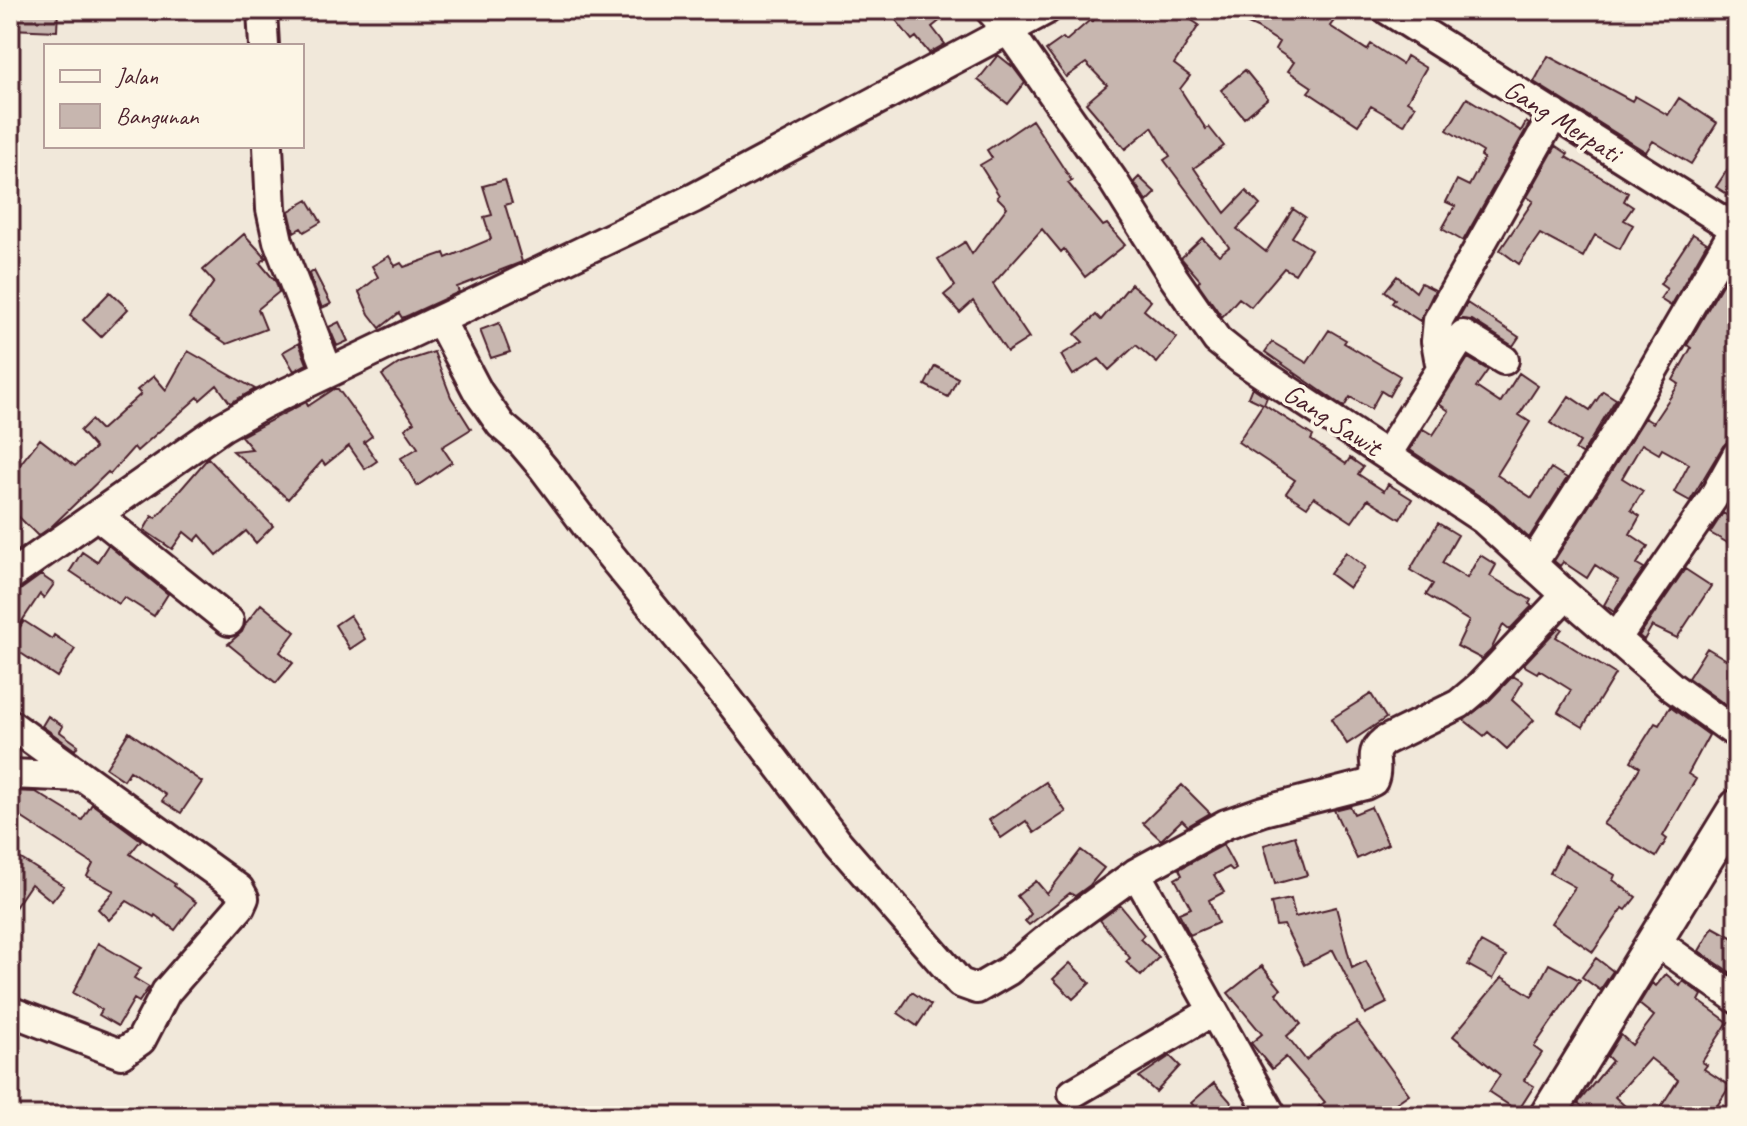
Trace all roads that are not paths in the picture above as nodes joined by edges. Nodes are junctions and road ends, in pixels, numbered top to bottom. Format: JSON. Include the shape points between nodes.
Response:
{"nodes":[{"id":1,"x":262,"y":10,"type":"edge"},
{"id":2,"x":1046,"y":10,"type":"edge"},
{"id":3,"x":1388,"y":10,"type":"edge"},
{"id":4,"x":999,"y":20,"type":"edge"},
{"id":5,"x":264,"y":44,"type":"edge"},
{"id":6,"x":1554,"y":114,"type":"junction"},
{"id":7,"x":268,"y":148,"type":"edge"},
{"id":8,"x":1736,"y":229,"type":"edge"},
{"id":9,"x":440,"y":320,"type":"junction"},
{"id":10,"x":1504,"y":360,"type":"dead end"},
{"id":11,"x":1441,"y":369,"type":"junction"},
{"id":12,"x":328,"y":371,"type":"junction"},
{"id":13,"x":1387,"y":454,"type":"junction"},
{"id":14,"x":1737,"y":455,"type":"edge"},
{"id":15,"x":97,"y":515,"type":"junction"},
{"id":16,"x":1533,"y":563,"type":"junction"},
{"id":17,"x":10,"y":576,"type":"edge"},
{"id":18,"x":1566,"y":595,"type":"junction"},
{"id":19,"x":229,"y":621,"type":"dead end"},
{"id":20,"x":1616,"y":639,"type":"junction"},
{"id":21,"x":10,"y":724,"type":"edge"},
{"id":22,"x":1737,"y":734,"type":"edge"},
{"id":23,"x":10,"y":774,"type":"edge"},
{"id":24,"x":83,"y":777,"type":"junction"},
{"id":25,"x":1737,"y":807,"type":"edge"},
{"id":26,"x":1136,"y":873,"type":"junction"},
{"id":27,"x":1654,"y":940,"type":"junction"},
{"id":28,"x":1737,"y":999,"type":"edge"},
{"id":29,"x":10,"y":1011,"type":"edge"},
{"id":30,"x":1213,"y":1011,"type":"junction"},
{"id":31,"x":1073,"y":1093,"type":"dead end"},
{"id":32,"x":1272,"y":1116,"type":"edge"},
{"id":33,"x":1547,"y":1116,"type":"edge"}],
"edges":[{"from":1,"to":5,"type":"street"},
{"from":2,"to":4,"type":"street"},
{"from":3,"to":6,"type":"street","name":"Gang Merpati"},
{"from":4,"to":9,"type":"street","via":[[694,198]]},
{"from":4,"to":13,"type":"street","name":"Gang Sawit","via":[[1217,340]]},
{"from":6,"to":8,"type":"street","name":"Gang Merpati"},
{"from":6,"to":11,"type":"street","via":[[1438,320]]},
{"from":7,"to":12,"type":"street","via":[[278,241]]},
{"from":8,"to":16,"type":"street"},
{"from":9,"to":12,"type":"street"},
{"from":9,"to":26,"type":"street","via":[[501,425],[544,469],[839,844],[960,983],[977,989],[999,977]]},
{"from":10,"to":11,"type":"street","via":[[1463,335]]},
{"from":11,"to":13,"type":"street"},
{"from":12,"to":15,"type":"street","via":[[222,427]]},
{"from":13,"to":16,"type":"street","name":"Gang Sawit","via":[[1483,519]]},
{"from":14,"to":20,"type":"street"},
{"from":15,"to":17,"type":"street"},
{"from":15,"to":19,"type":"street"},
{"from":16,"to":18,"type":"street","name":"Gang Sawit"},
{"from":18,"to":20,"type":"street","name":"Gang Sawit"},
{"from":18,"to":26,"type":"street","via":[[1459,704],[1376,748],[1373,781],[1244,817]]},
{"from":20,"to":22,"type":"street","name":"Gang Sawit"},
{"from":21,"to":24,"type":"street"},
{"from":23,"to":24,"type":"street"},
{"from":24,"to":29,"type":"street","via":[[239,889],[244,898],[166,992],[141,1040],[121,1054]]},
{"from":25,"to":27,"type":"main road"},
{"from":26,"to":30,"type":"street"},
{"from":27,"to":28,"type":"street"},
{"from":27,"to":33,"type":"main road"},
{"from":30,"to":31,"type":"street"},
{"from":30,"to":32,"type":"street"}]}
